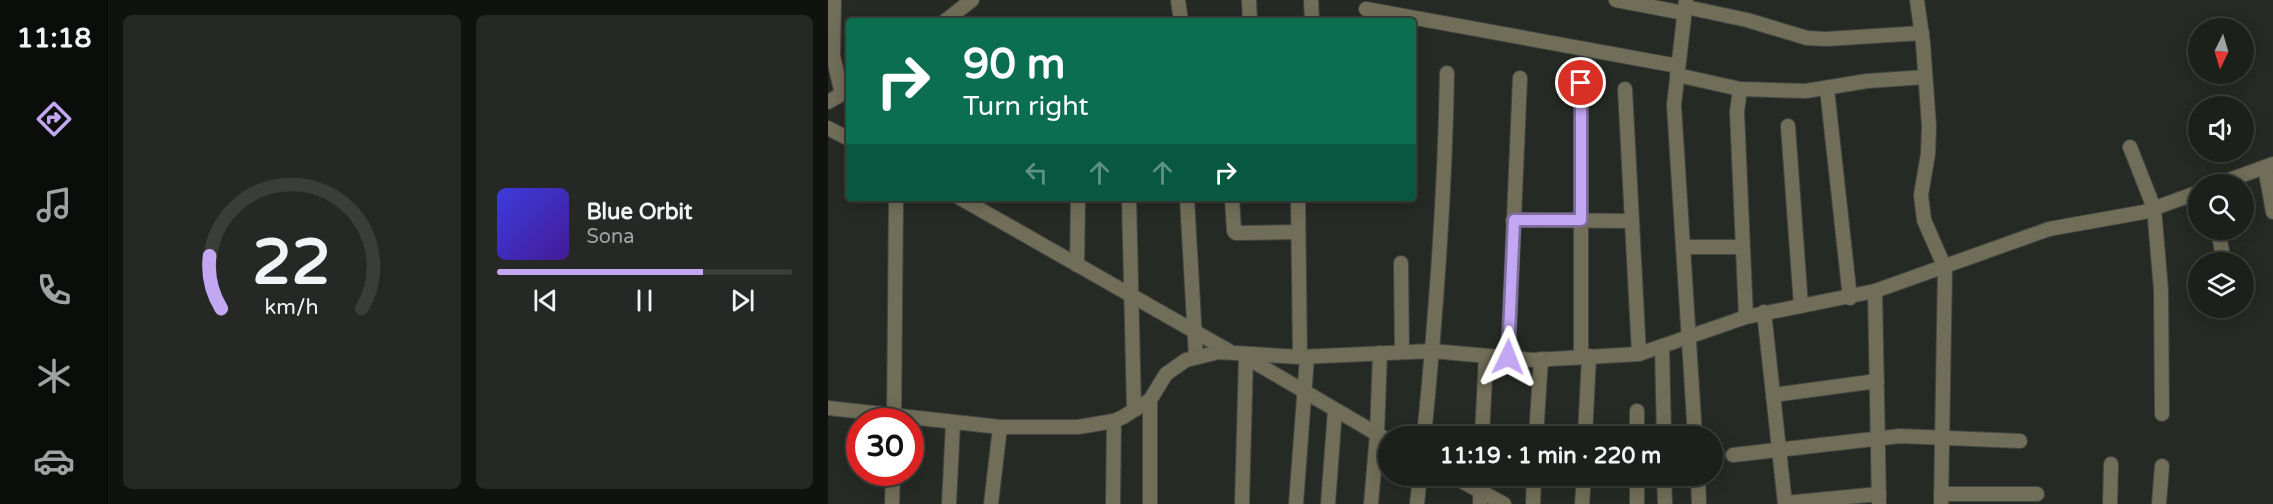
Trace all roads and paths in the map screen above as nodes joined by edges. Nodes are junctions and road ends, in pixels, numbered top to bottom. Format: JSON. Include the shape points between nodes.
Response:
{"nodes":[{"id":1,"x":834,"y":0,"type":"edge"},
{"id":2,"x":972,"y":0,"type":"edge"},
{"id":3,"x":1178,"y":0,"type":"edge"},
{"id":4,"x":1249,"y":0,"type":"edge"},
{"id":5,"x":1311,"y":0,"type":"edge"},
{"id":6,"x":1616,"y":0,"type":"edge"},
{"id":7,"x":1917,"y":0,"type":"edge"},
{"id":8,"x":1685,"y":7,"type":"edge"},
{"id":9,"x":1366,"y":10,"type":"edge"},
{"id":10,"x":949,"y":18,"type":"edge"},
{"id":11,"x":1181,"y":18,"type":"edge"},
{"id":12,"x":1250,"y":18,"type":"edge"},
{"id":13,"x":1312,"y":18,"type":"edge"},
{"id":14,"x":1407,"y":18,"type":"edge"},
{"id":15,"x":1416,"y":20,"type":"edge"},
{"id":16,"x":830,"y":32,"type":"edge"},
{"id":17,"x":1922,"y":33,"type":"junction"},
{"id":18,"x":1677,"y":70,"type":"junction"},
{"id":19,"x":1447,"y":74,"type":"dead end"},
{"id":20,"x":1925,"y":77,"type":"junction"},
{"id":21,"x":1520,"y":78,"type":"dead end"},
{"id":22,"x":1581,"y":83,"type":"dead end"},
{"id":23,"x":1625,"y":89,"type":"dead end"},
{"id":24,"x":1740,"y":89,"type":"junction"},
{"id":25,"x":1827,"y":89,"type":"junction"},
{"id":26,"x":845,"y":92,"type":"edge"},
{"id":27,"x":828,"y":102,"type":"edge"},
{"id":28,"x":1788,"y":126,"type":"dead end"},
{"id":29,"x":828,"y":128,"type":"edge"},
{"id":30,"x":846,"y":137,"type":"edge"},
{"id":31,"x":2130,"y":147,"type":"dead end"},
{"id":32,"x":2269,"y":166,"type":"edge"},
{"id":33,"x":2246,"y":174,"type":"edge"},
{"id":34,"x":2188,"y":196,"type":"edge"},
{"id":35,"x":896,"y":201,"type":"edge"},
{"id":36,"x":965,"y":201,"type":"edge"},
{"id":37,"x":1078,"y":201,"type":"edge"},
{"id":38,"x":1129,"y":201,"type":"edge"},
{"id":39,"x":1187,"y":201,"type":"edge"},
{"id":40,"x":1232,"y":201,"type":"edge"},
{"id":41,"x":1298,"y":201,"type":"edge"},
{"id":42,"x":2154,"y":208,"type":"junction"},
{"id":43,"x":2273,"y":212,"type":"edge"},
{"id":44,"x":1514,"y":220,"type":"junction"},
{"id":45,"x":1581,"y":220,"type":"junction"},
{"id":46,"x":1631,"y":221,"type":"junction"},
{"id":47,"x":1298,"y":232,"type":"junction"},
{"id":48,"x":1683,"y":247,"type":"junction"},
{"id":49,"x":1743,"y":247,"type":"junction"},
{"id":50,"x":1401,"y":263,"type":"dead end"},
{"id":51,"x":1077,"y":265,"type":"junction"},
{"id":52,"x":1945,"y":268,"type":"junction"},
{"id":53,"x":1875,"y":291,"type":"junction"},
{"id":54,"x":1131,"y":296,"type":"junction"},
{"id":55,"x":1850,"y":298,"type":"junction"},
{"id":56,"x":1801,"y":306,"type":"junction"},
{"id":57,"x":1764,"y":312,"type":"junction"},
{"id":58,"x":1746,"y":317,"type":"junction"},
{"id":59,"x":1194,"y":332,"type":"junction"},
{"id":60,"x":1688,"y":338,"type":"junction"},
{"id":61,"x":1662,"y":347,"type":"junction"},
{"id":62,"x":1432,"y":351,"type":"junction"},
{"id":63,"x":1402,"y":352,"type":"junction"},
{"id":64,"x":1380,"y":353,"type":"junction"},
{"id":65,"x":1639,"y":354,"type":"junction"},
{"id":66,"x":1240,"y":355,"type":"junction"},
{"id":67,"x":1486,"y":356,"type":"junction"},
{"id":68,"x":1585,"y":356,"type":"junction"},
{"id":69,"x":1196,"y":357,"type":"junction"},
{"id":70,"x":1303,"y":357,"type":"junction"},
{"id":71,"x":1508,"y":357,"type":"junction"},
{"id":72,"x":1541,"y":359,"type":"junction"},
{"id":73,"x":1876,"y":381,"type":"junction"},
{"id":74,"x":1304,"y":392,"type":"junction"},
{"id":75,"x":1773,"y":395,"type":"junction"},
{"id":76,"x":1150,"y":400,"type":"junction"},
{"id":77,"x":828,"y":408,"type":"edge"},
{"id":78,"x":894,"y":408,"type":"edge"},
{"id":79,"x":1134,"y":410,"type":"junction"},
{"id":80,"x":1335,"y":410,"type":"junction"},
{"id":81,"x":846,"y":411,"type":"edge"},
{"id":82,"x":1637,"y":411,"type":"dead end"},
{"id":83,"x":2162,"y":414,"type":"dead end"},
{"id":84,"x":924,"y":421,"type":"edge"},
{"id":85,"x":1114,"y":421,"type":"junction"},
{"id":86,"x":953,"y":423,"type":"junction"},
{"id":87,"x":1383,"y":426,"type":"edge"},
{"id":88,"x":1425,"y":426,"type":"edge"},
{"id":89,"x":1482,"y":426,"type":"edge"},
{"id":90,"x":1537,"y":426,"type":"edge"},
{"id":91,"x":1586,"y":426,"type":"edge"},
{"id":92,"x":1637,"y":426,"type":"edge"},
{"id":93,"x":1664,"y":426,"type":"edge"},
{"id":94,"x":1694,"y":426,"type":"edge"},
{"id":95,"x":1000,"y":427,"type":"junction"},
{"id":96,"x":1378,"y":434,"type":"edge"},
{"id":97,"x":1878,"y":437,"type":"junction"},
{"id":98,"x":1943,"y":438,"type":"junction"},
{"id":99,"x":2020,"y":441,"type":"dead end"},
{"id":100,"x":1779,"y":448,"type":"junction"},
{"id":101,"x":1733,"y":455,"type":"dead end"},
{"id":102,"x":2111,"y":464,"type":"dead end"},
{"id":103,"x":1378,"y":465,"type":"edge"},
{"id":104,"x":2162,"y":466,"type":"dead end"},
{"id":105,"x":893,"y":486,"type":"edge"},
{"id":106,"x":1419,"y":486,"type":"edge"},
{"id":107,"x":1465,"y":486,"type":"edge"},
{"id":108,"x":1534,"y":486,"type":"edge"},
{"id":109,"x":1583,"y":486,"type":"edge"},
{"id":110,"x":1637,"y":486,"type":"edge"},
{"id":111,"x":1664,"y":486,"type":"edge"},
{"id":112,"x":1699,"y":486,"type":"edge"},
{"id":113,"x":2037,"y":494,"type":"dead end"},
{"id":114,"x":1480,"y":498,"type":"edge"},
{"id":115,"x":1879,"y":499,"type":"edge"},
{"id":116,"x":1941,"y":499,"type":"edge"},
{"id":117,"x":1785,"y":503,"type":"edge"},
{"id":118,"x":892,"y":504,"type":"edge"},
{"id":119,"x":949,"y":504,"type":"edge"},
{"id":120,"x":991,"y":504,"type":"edge"},
{"id":121,"x":1113,"y":504,"type":"edge"},
{"id":122,"x":1150,"y":504,"type":"edge"},
{"id":123,"x":1242,"y":504,"type":"edge"},
{"id":124,"x":1296,"y":504,"type":"edge"},
{"id":125,"x":1328,"y":504,"type":"edge"},
{"id":126,"x":1371,"y":504,"type":"edge"},
{"id":127,"x":1417,"y":504,"type":"edge"},
{"id":128,"x":1504,"y":504,"type":"edge"},
{"id":129,"x":1533,"y":504,"type":"edge"},
{"id":130,"x":1582,"y":504,"type":"edge"},
{"id":131,"x":1637,"y":504,"type":"edge"},
{"id":132,"x":1665,"y":504,"type":"edge"},
{"id":133,"x":1700,"y":504,"type":"edge"},
{"id":134,"x":2110,"y":504,"type":"edge"},
{"id":135,"x":2159,"y":504,"type":"edge"}],
"edges":[{"from":1,"to":16,"type":"street"},
{"from":2,"to":10,"type":"street"},
{"from":3,"to":11,"type":"street"},
{"from":4,"to":12,"type":"street"},
{"from":5,"to":13,"type":"street"},
{"from":6,"to":8,"type":"street"},
{"from":7,"to":17,"type":"street"},
{"from":8,"to":17,"type":"street","via":[[1807,38]]},
{"from":8,"to":18,"type":"street"},
{"from":9,"to":14,"type":"street"},
{"from":15,"to":18,"type":"street"},
{"from":16,"to":26,"type":"street","via":[[836,75]]},
{"from":17,"to":20,"type":"street"},
{"from":18,"to":24,"type":"street"},
{"from":18,"to":48,"type":"street","via":[[1674,105]]},
{"from":19,"to":62,"type":"street"},
{"from":20,"to":25,"type":"street","via":[[1867,81]]},
{"from":20,"to":52,"type":"street","via":[[1929,126],[1922,203],[1924,220]]},
{"from":21,"to":44,"type":"street"},
{"from":22,"to":45,"type":"street"},
{"from":23,"to":46,"type":"street"},
{"from":24,"to":25,"type":"street"},
{"from":24,"to":49,"type":"street","via":[[1737,112]]},
{"from":25,"to":55,"type":"street"},
{"from":26,"to":27,"type":"street"},
{"from":28,"to":56,"type":"street"},
{"from":29,"to":30,"type":"street"},
{"from":31,"to":42,"type":"street"},
{"from":32,"to":33,"type":"street"},
{"from":32,"to":43,"type":"street"},
{"from":34,"to":42,"type":"street"},
{"from":35,"to":78,"type":"street"},
{"from":36,"to":51,"type":"street"},
{"from":37,"to":51,"type":"street"},
{"from":38,"to":54,"type":"street"},
{"from":39,"to":59,"type":"street"},
{"from":40,"to":47,"type":"street","via":[[1236,233]]},
{"from":41,"to":47,"type":"street"},
{"from":42,"to":52,"type":"street","via":[[2049,230]]},
{"from":42,"to":83,"type":"street","via":[[2161,290]]},
{"from":44,"to":45,"type":"street"},
{"from":44,"to":71,"type":"street"},
{"from":45,"to":46,"type":"street"},
{"from":45,"to":68,"type":"street"},
{"from":46,"to":65,"type":"street"},
{"from":47,"to":70,"type":"street"},
{"from":48,"to":49,"type":"street"},
{"from":48,"to":60,"type":"street"},
{"from":49,"to":58,"type":"street"},
{"from":50,"to":63,"type":"street"},
{"from":51,"to":54,"type":"street"},
{"from":52,"to":53,"type":"street"},
{"from":52,"to":98,"type":"street"},
{"from":53,"to":55,"type":"street"},
{"from":53,"to":73,"type":"street"},
{"from":54,"to":59,"type":"street"},
{"from":54,"to":79,"type":"street"},
{"from":55,"to":56,"type":"street"},
{"from":56,"to":57,"type":"street"},
{"from":57,"to":58,"type":"street"},
{"from":57,"to":75,"type":"street"},
{"from":58,"to":60,"type":"street"},
{"from":59,"to":66,"type":"street"},
{"from":59,"to":69,"type":"street"},
{"from":60,"to":61,"type":"street"},
{"from":60,"to":94,"type":"street"},
{"from":61,"to":65,"type":"street"},
{"from":61,"to":93,"type":"street"},
{"from":62,"to":63,"type":"street"},
{"from":62,"to":67,"type":"street"},
{"from":62,"to":88,"type":"street"},
{"from":63,"to":64,"type":"street"},
{"from":64,"to":70,"type":"street"},
{"from":64,"to":87,"type":"street"},
{"from":65,"to":68,"type":"street"},
{"from":66,"to":69,"type":"street","via":[[1219,352]]},
{"from":66,"to":70,"type":"street"},
{"from":66,"to":74,"type":"street"},
{"from":66,"to":123,"type":"street"},
{"from":67,"to":71,"type":"street"},
{"from":67,"to":89,"type":"street"},
{"from":68,"to":72,"type":"street"},
{"from":68,"to":91,"type":"street"},
{"from":69,"to":76,"type":"street","via":[[1166,374]]},
{"from":70,"to":74,"type":"street"},
{"from":71,"to":72,"type":"street"},
{"from":72,"to":90,"type":"street"},
{"from":73,"to":75,"type":"street"},
{"from":73,"to":97,"type":"street"},
{"from":74,"to":80,"type":"street"},
{"from":74,"to":124,"type":"street"},
{"from":75,"to":100,"type":"street"},
{"from":76,"to":79,"type":"street"},
{"from":76,"to":122,"type":"street"},
{"from":77,"to":81,"type":"street"},
{"from":79,"to":85,"type":"street"},
{"from":80,"to":96,"type":"street"},
{"from":80,"to":125,"type":"street"},
{"from":82,"to":92,"type":"street"},
{"from":84,"to":86,"type":"street"},
{"from":85,"to":95,"type":"street","via":[[1078,427]]},
{"from":85,"to":121,"type":"street"},
{"from":86,"to":95,"type":"street"},
{"from":86,"to":119,"type":"street"},
{"from":95,"to":120,"type":"street"},
{"from":97,"to":98,"type":"street"},
{"from":97,"to":100,"type":"street"},
{"from":97,"to":115,"type":"street"},
{"from":98,"to":99,"type":"street"},
{"from":98,"to":116,"type":"street"},
{"from":100,"to":101,"type":"street"},
{"from":100,"to":117,"type":"street"},
{"from":102,"to":134,"type":"street"},
{"from":103,"to":126,"type":"street"},
{"from":104,"to":135,"type":"street"},
{"from":105,"to":118,"type":"street"},
{"from":106,"to":127,"type":"street"},
{"from":107,"to":114,"type":"street"},
{"from":108,"to":129,"type":"street"},
{"from":109,"to":130,"type":"street"},
{"from":110,"to":131,"type":"street"},
{"from":111,"to":132,"type":"street"},
{"from":112,"to":133,"type":"street"},
{"from":113,"to":116,"type":"street"},
{"from":114,"to":128,"type":"street"},
{"from":115,"to":117,"type":"street"}]}
